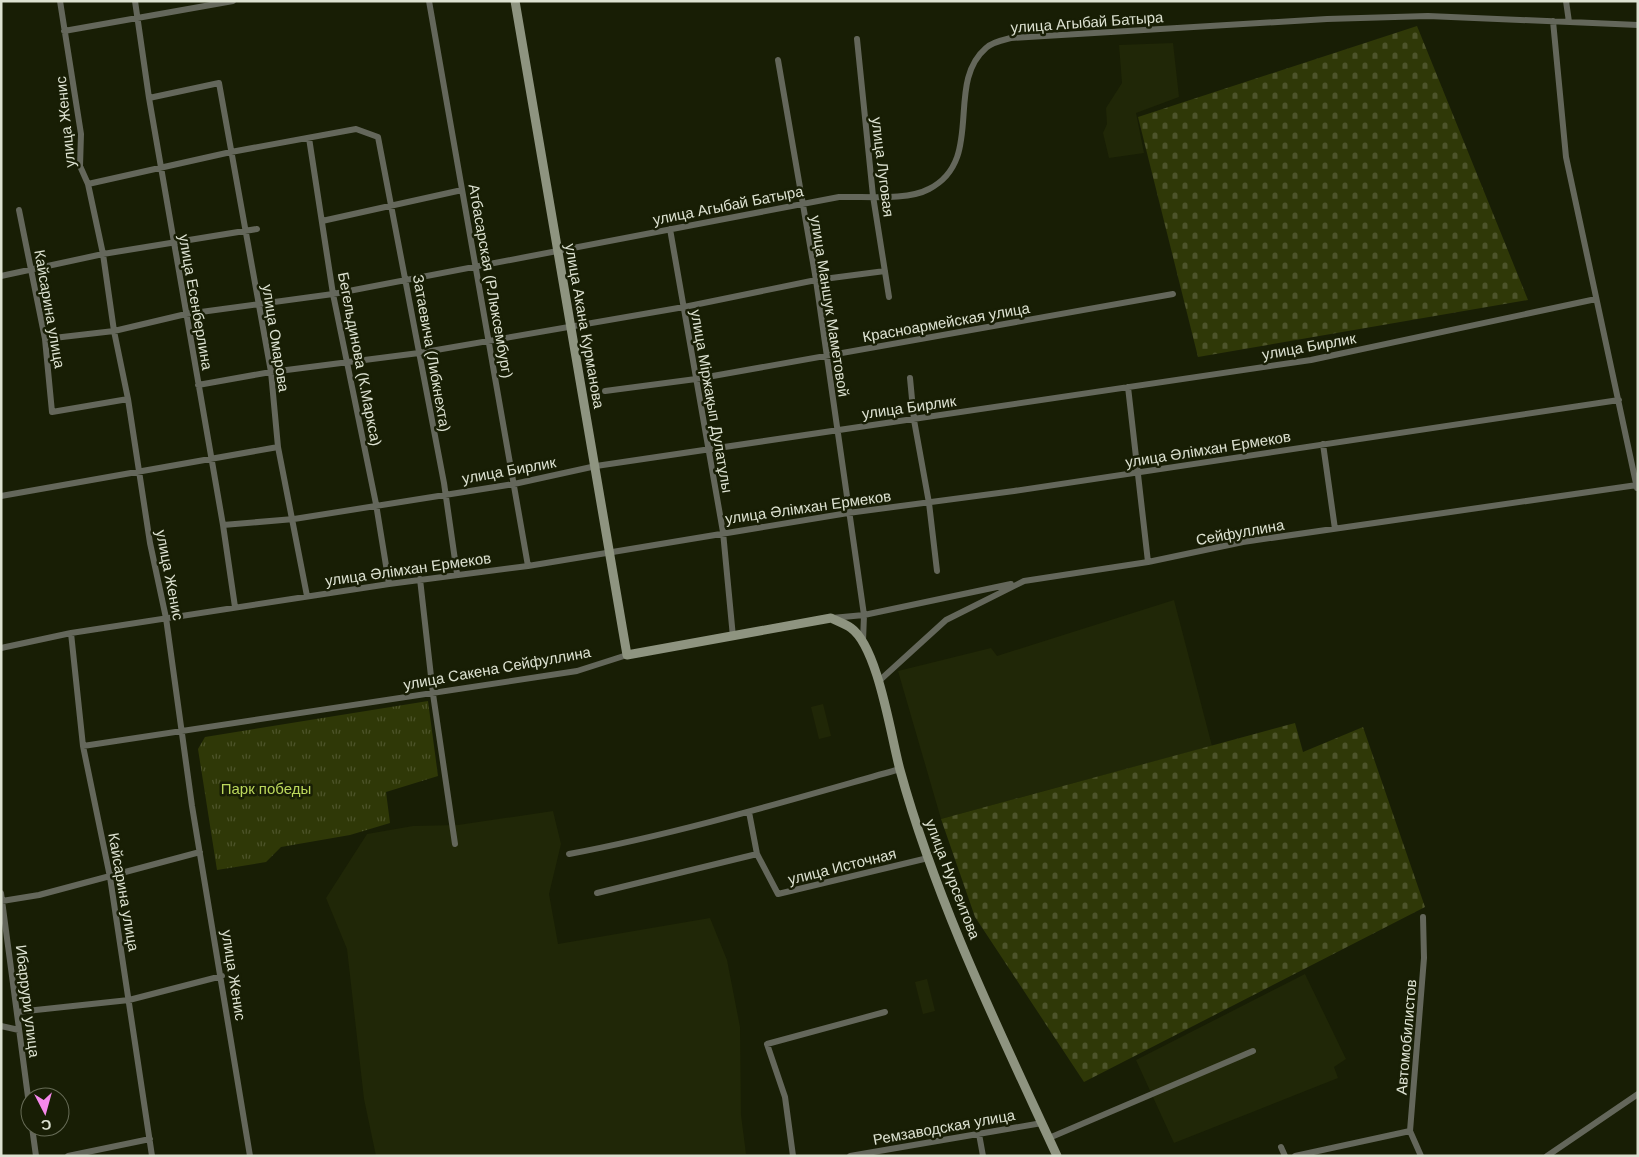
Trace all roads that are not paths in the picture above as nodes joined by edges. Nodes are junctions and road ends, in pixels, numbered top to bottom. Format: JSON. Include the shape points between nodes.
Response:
{"nodes":[{"id":1,"x":60,"y":1,"type":"edge"},
{"id":2,"x":135,"y":1,"type":"edge"},
{"id":3,"x":233,"y":1,"type":"edge"},
{"id":4,"x":429,"y":1,"type":"edge"},
{"id":5,"x":516,"y":1,"type":"edge"},
{"id":6,"x":1566,"y":1,"type":"edge"},
{"id":7,"x":208,"y":3,"type":"edge"},
{"id":8,"x":138,"y":18,"type":"junction"},
{"id":9,"x":1553,"y":21,"type":"junction"},
{"id":10,"x":1569,"y":22,"type":"junction"},
{"id":11,"x":1638,"y":25,"type":"edge"},
{"id":12,"x":64,"y":31,"type":"junction"},
{"id":13,"x":856,"y":39,"type":"dead end"},
{"id":14,"x":778,"y":60,"type":"dead end"},
{"id":15,"x":149,"y":98,"type":"junction"},
{"id":16,"x":309,"y":138,"type":"junction"},
{"id":17,"x":232,"y":152,"type":"junction"},
{"id":18,"x":161,"y":169,"type":"junction"},
{"id":19,"x":88,"y":184,"type":"junction"},
{"id":20,"x":462,"y":190,"type":"junction"},
{"id":21,"x":873,"y":196,"type":"junction"},
{"id":22,"x":391,"y":204,"type":"junction"},
{"id":23,"x":802,"y":204,"type":"junction"},
{"id":24,"x":19,"y":210,"type":"dead end"},
{"id":25,"x":322,"y":221,"type":"junction"},
{"id":26,"x":257,"y":229,"type":"dead end"},
{"id":27,"x":670,"y":229,"type":"junction"},
{"id":28,"x":246,"y":232,"type":"junction"},
{"id":29,"x":174,"y":244,"type":"junction"},
{"id":30,"x":558,"y":250,"type":"junction"},
{"id":31,"x":103,"y":254,"type":"junction"},
{"id":32,"x":476,"y":268,"type":"junction"},
{"id":33,"x":31,"y":270,"type":"junction"},
{"id":34,"x":886,"y":271,"type":"junction"},
{"id":35,"x":1,"y":276,"type":"edge"},
{"id":36,"x":406,"y":279,"type":"junction"},
{"id":37,"x":816,"y":280,"type":"junction"},
{"id":38,"x":333,"y":294,"type":"junction"},
{"id":39,"x":1173,"y":294,"type":"dead end"},
{"id":40,"x":890,"y":297,"type":"dead end"},
{"id":41,"x":1596,"y":299,"type":"junction"},
{"id":42,"x":258,"y":302,"type":"junction"},
{"id":43,"x":684,"y":307,"type":"junction"},
{"id":44,"x":186,"y":314,"type":"junction"},
{"id":45,"x":572,"y":326,"type":"junction"},
{"id":46,"x":114,"y":330,"type":"junction"},
{"id":47,"x":45,"y":339,"type":"junction"},
{"id":48,"x":489,"y":340,"type":"junction"},
{"id":49,"x":419,"y":353,"type":"junction"},
{"id":50,"x":825,"y":355,"type":"junction"},
{"id":51,"x":347,"y":363,"type":"junction"},
{"id":52,"x":270,"y":372,"type":"junction"},
{"id":53,"x":910,"y":378,"type":"dead end"},
{"id":54,"x":696,"y":379,"type":"junction"},
{"id":55,"x":198,"y":385,"type":"junction"},
{"id":56,"x":1128,"y":387,"type":"junction"},
{"id":57,"x":605,"y":391,"type":"dead end"},
{"id":58,"x":128,"y":399,"type":"junction"},
{"id":59,"x":1619,"y":400,"type":"junction"},
{"id":60,"x":914,"y":420,"type":"junction"},
{"id":61,"x":837,"y":429,"type":"junction"},
{"id":62,"x":1323,"y":444,"type":"junction"},
{"id":63,"x":278,"y":447,"type":"junction"},
{"id":64,"x":708,"y":450,"type":"junction"},
{"id":65,"x":211,"y":460,"type":"junction"},
{"id":66,"x":596,"y":466,"type":"junction"},
{"id":67,"x":1138,"y":472,"type":"junction"},
{"id":68,"x":139,"y":473,"type":"junction"},
{"id":69,"x":514,"y":484,"type":"junction"},
{"id":70,"x":1637,"y":487,"type":"edge"},
{"id":71,"x":446,"y":494,"type":"junction"},
{"id":72,"x":1,"y":496,"type":"edge"},
{"id":73,"x":929,"y":503,"type":"junction"},
{"id":74,"x":376,"y":504,"type":"junction"},
{"id":75,"x":848,"y":512,"type":"junction"},
{"id":76,"x":294,"y":519,"type":"junction"},
{"id":77,"x":223,"y":526,"type":"junction"},
{"id":78,"x":1335,"y":529,"type":"junction"},
{"id":79,"x":722,"y":532,"type":"junction"},
{"id":80,"x":609,"y":552,"type":"junction"},
{"id":81,"x":1148,"y":562,"type":"junction"},
{"id":82,"x":528,"y":566,"type":"junction"},
{"id":83,"x":937,"y":571,"type":"dead end"},
{"id":84,"x":457,"y":574,"type":"junction"},
{"id":85,"x":420,"y":580,"type":"junction"},
{"id":86,"x":1024,"y":581,"type":"junction"},
{"id":87,"x":389,"y":584,"type":"junction"},
{"id":88,"x":307,"y":596,"type":"junction"},
{"id":89,"x":235,"y":607,"type":"junction"},
{"id":90,"x":864,"y":615,"type":"junction"},
{"id":91,"x":166,"y":618,"type":"junction"},
{"id":92,"x":831,"y":618,"type":"junction"},
{"id":93,"x":71,"y":633,"type":"junction"},
{"id":94,"x":733,"y":637,"type":"junction"},
{"id":95,"x":863,"y":645,"type":"junction"},
{"id":96,"x":1,"y":648,"type":"edge"},
{"id":97,"x":627,"y":655,"type":"junction"},
{"id":98,"x":879,"y":681,"type":"junction"},
{"id":99,"x":433,"y":694,"type":"junction"},
{"id":100,"x":181,"y":733,"type":"junction"},
{"id":101,"x":83,"y":746,"type":"junction"},
{"id":102,"x":900,"y":769,"type":"junction"},
{"id":103,"x":749,"y":812,"type":"junction"},
{"id":104,"x":455,"y":844,"type":"dead end"},
{"id":105,"x":200,"y":852,"type":"junction"},
{"id":106,"x":569,"y":854,"type":"dead end"},
{"id":107,"x":757,"y":854,"type":"junction"},
{"id":108,"x":928,"y":858,"type":"junction"},
{"id":109,"x":110,"y":877,"type":"junction"},
{"id":110,"x":597,"y":892,"type":"dead end"},
{"id":111,"x":1,"y":893,"type":"edge"},
{"id":112,"x":2,"y":901,"type":"edge"},
{"id":113,"x":1423,"y":917,"type":"dead end"},
{"id":114,"x":222,"y":976,"type":"junction"},
{"id":115,"x":129,"y":1000,"type":"junction"},
{"id":116,"x":17,"y":1012,"type":"junction"},
{"id":117,"x":885,"y":1012,"type":"dead end"},
{"id":118,"x":1,"y":1026,"type":"edge"},
{"id":119,"x":19,"y":1030,"type":"junction"},
{"id":120,"x":1253,"y":1051,"type":"dead end"},
{"id":121,"x":27,"y":1087,"type":"edge"},
{"id":122,"x":1638,"y":1094,"type":"edge"},
{"id":123,"x":1042,"y":1123,"type":"junction"},
{"id":124,"x":1410,"y":1131,"type":"junction"},
{"id":125,"x":979,"y":1134,"type":"junction"},
{"id":126,"x":33,"y":1137,"type":"edge"},
{"id":127,"x":1049,"y":1138,"type":"junction"},
{"id":128,"x":150,"y":1139,"type":"junction"},
{"id":129,"x":1281,"y":1147,"type":"dead end"},
{"id":130,"x":36,"y":1156,"type":"edge"},
{"id":131,"x":68,"y":1156,"type":"edge"},
{"id":132,"x":152,"y":1156,"type":"edge"},
{"id":133,"x":250,"y":1156,"type":"edge"},
{"id":134,"x":792,"y":1156,"type":"edge"},
{"id":135,"x":850,"y":1156,"type":"edge"},
{"id":136,"x":983,"y":1156,"type":"edge"},
{"id":137,"x":1057,"y":1156,"type":"edge"},
{"id":138,"x":1285,"y":1156,"type":"edge"},
{"id":139,"x":1295,"y":1156,"type":"edge"},
{"id":140,"x":1421,"y":1156,"type":"edge"},
{"id":141,"x":1547,"y":1156,"type":"edge"}],
"edges":[{"from":1,"to":12,"type":"street","name":"улица Женис"},
{"from":2,"to":8,"type":"street","name":"улица Есенберлина"},
{"from":3,"to":7,"type":"street"},
{"from":4,"to":20,"type":"street","name":"Атбасарская (Р.Люксембург)"},
{"from":5,"to":30,"type":"main road","name":"улица Акана Курманова"},
{"from":6,"to":10,"type":"street"},
{"from":7,"to":8,"type":"street"},
{"from":8,"to":12,"type":"street"},
{"from":8,"to":15,"type":"street","name":"улица Есенберлина"},
{"from":9,"to":10,"type":"street","name":"улица Агыбай Батыра"},
{"from":9,"to":21,"type":"street","name":"улица Агыбай Батыра","via":[[1428,16],[1364,18],[1004,40],[987,46],[973,64],[966,91],[959,156],[945,178],[915,194]]},
{"from":9,"to":41,"type":"street","via":[[1566,158]]},
{"from":10,"to":11,"type":"street","name":"улица Агыбай Батыра"},
{"from":12,"to":19,"type":"street","name":"улица Женис","via":[[81,134],[80,166]]},
{"from":13,"to":21,"type":"street","name":"улица Луговая"},
{"from":14,"to":23,"type":"street","name":"улица Маншук Маметовой"},
{"from":15,"to":17,"type":"street","name":"улица Омарова","via":[[219,83]]},
{"from":15,"to":18,"type":"street","name":"улица Есенберлина"},
{"from":16,"to":17,"type":"street"},
{"from":16,"to":22,"type":"street","name":"Затаевича (Либкнехта)","via":[[356,129],[378,137]]},
{"from":16,"to":25,"type":"street","name":"Бегельдинова (К.Маркса)"},
{"from":17,"to":18,"type":"street"},
{"from":17,"to":28,"type":"street","name":"улица Омарова"},
{"from":18,"to":19,"type":"street"},
{"from":18,"to":29,"type":"street","name":"улица Есенберлина"},
{"from":19,"to":31,"type":"street","name":"улица Женис"},
{"from":20,"to":22,"type":"street"},
{"from":20,"to":32,"type":"street","name":"Атбасарская (Р.Люксембург)"},
{"from":21,"to":23,"type":"street","name":"улица Агыбай Батыра","via":[[839,197]]},
{"from":21,"to":34,"type":"street","name":"улица Луговая"},
{"from":22,"to":25,"type":"street"},
{"from":22,"to":36,"type":"street","name":"Затаевича (Либкнехта)"},
{"from":23,"to":27,"type":"street","name":"улица Агыбай Батыра"},
{"from":23,"to":37,"type":"street","name":"улица Маншук Маметовой"},
{"from":24,"to":33,"type":"street","name":"Кайсарина улица"},
{"from":25,"to":38,"type":"street","name":"Бегельдинова (К.Маркса)"},
{"from":26,"to":28,"type":"street"},
{"from":27,"to":30,"type":"street","name":"улица Агыбай Батыра"},
{"from":27,"to":43,"type":"street","name":"улица Міржақып Дулатұлы"},
{"from":28,"to":29,"type":"street"},
{"from":28,"to":42,"type":"street","name":"улица Омарова"},
{"from":29,"to":31,"type":"street"},
{"from":29,"to":44,"type":"street","name":"улица Есенберлина"},
{"from":30,"to":32,"type":"street","name":"улица Агыбай Батыра"},
{"from":30,"to":45,"type":"main road","name":"улица Акана Курманова"},
{"from":31,"to":33,"type":"street"},
{"from":31,"to":46,"type":"street","name":"улица Женис"},
{"from":32,"to":36,"type":"street","name":"улица Агыбай Батыра"},
{"from":32,"to":48,"type":"street","name":"Атбасарская (Р.Люксембург)"},
{"from":33,"to":35,"type":"street"},
{"from":33,"to":47,"type":"street","name":"Кайсарина улица"},
{"from":34,"to":37,"type":"street"},
{"from":34,"to":40,"type":"street","name":"улица Луговая"},
{"from":36,"to":38,"type":"street","name":"улица Агыбай Батыра"},
{"from":36,"to":49,"type":"street","name":"Затаевича (Либкнехта)"},
{"from":37,"to":43,"type":"street"},
{"from":37,"to":50,"type":"street","name":"улица Маншук Маметовой"},
{"from":38,"to":42,"type":"street","name":"улица Агыбай Батыра"},
{"from":38,"to":51,"type":"street","name":"Бегельдинова (К.Маркса)"},
{"from":39,"to":50,"type":"street","name":"Красноармейская улица"},
{"from":41,"to":56,"type":"street","name":"улица Бирлик","via":[[1312,360]]},
{"from":41,"to":59,"type":"street"},
{"from":42,"to":44,"type":"street","name":"улица Агыбай Батыра"},
{"from":42,"to":52,"type":"street","name":"улица Омарова"},
{"from":43,"to":45,"type":"street"},
{"from":43,"to":54,"type":"street","name":"улица Міржақып Дулатұлы"},
{"from":44,"to":46,"type":"street","name":"улица Агыбай Батыра"},
{"from":44,"to":55,"type":"street","name":"улица Есенберлина"},
{"from":45,"to":48,"type":"street"},
{"from":45,"to":66,"type":"main road","name":"улица Акана Курманова"},
{"from":46,"to":47,"type":"street","name":"улица Агыбай Батыра"},
{"from":46,"to":58,"type":"street","name":"улица Женис"},
{"from":47,"to":58,"type":"street","name":"Кайсарина улица","via":[[52,412]]},
{"from":48,"to":49,"type":"street"},
{"from":48,"to":69,"type":"street","name":"Атбасарская (Р.Люксембург)"},
{"from":49,"to":51,"type":"street"},
{"from":49,"to":71,"type":"street","name":"Затаевича (Либкнехта)"},
{"from":50,"to":54,"type":"street","name":"Красноармейская улица"},
{"from":50,"to":61,"type":"street","name":"улица Маншук Маметовой"},
{"from":51,"to":52,"type":"street"},
{"from":51,"to":74,"type":"street","name":"Бегельдинова (К.Маркса)"},
{"from":52,"to":55,"type":"street"},
{"from":52,"to":63,"type":"street","name":"улица Омарова"},
{"from":53,"to":60,"type":"street"},
{"from":54,"to":57,"type":"street","name":"Красноармейская улица"},
{"from":54,"to":64,"type":"street","name":"улица Міржақып Дулатұлы"},
{"from":55,"to":65,"type":"street","name":"улица Есенберлина"},
{"from":56,"to":60,"type":"street","name":"улица Бирлик"},
{"from":56,"to":67,"type":"street"},
{"from":58,"to":68,"type":"street","name":"улица Женис"},
{"from":59,"to":62,"type":"street","name":"улица Әлімхан Ермеков"},
{"from":59,"to":70,"type":"street"},
{"from":60,"to":61,"type":"street","name":"улица Бирлик"},
{"from":60,"to":73,"type":"street"},
{"from":61,"to":64,"type":"street","name":"улица Бирлик"},
{"from":61,"to":75,"type":"street","name":"улица Маншук Маметовой"},
{"from":62,"to":67,"type":"street","name":"улица Әлімхан Ермеков"},
{"from":62,"to":78,"type":"street"},
{"from":63,"to":65,"type":"street"},
{"from":63,"to":76,"type":"street","name":"улица Омарова"},
{"from":64,"to":66,"type":"street","name":"улица Бирлик"},
{"from":64,"to":79,"type":"street","name":"улица Міржақып Дулатұлы"},
{"from":65,"to":68,"type":"street"},
{"from":65,"to":77,"type":"street","name":"улица Есенберлина"},
{"from":66,"to":69,"type":"street","name":"улица Бирлик"},
{"from":66,"to":80,"type":"main road","name":"улица Акана Курманова"},
{"from":67,"to":73,"type":"street","name":"улица Әлімхан Ермеков"},
{"from":67,"to":81,"type":"street"},
{"from":68,"to":72,"type":"street"},
{"from":68,"to":91,"type":"street","name":"улица Женис"},
{"from":69,"to":71,"type":"street","name":"улица Бирлик"},
{"from":69,"to":82,"type":"street","name":"Атбасарская (Р.Люксембург)"},
{"from":70,"to":78,"type":"street","name":"Сейфуллина"},
{"from":71,"to":74,"type":"street","name":"улица Бирлик"},
{"from":71,"to":84,"type":"street","name":"Затаевича (Либкнехта)"},
{"from":73,"to":75,"type":"street","name":"улица Әлімхан Ермеков"},
{"from":73,"to":83,"type":"street"},
{"from":74,"to":76,"type":"street","name":"улица Бирлик"},
{"from":74,"to":87,"type":"street","name":"Бегельдинова (К.Маркса)"},
{"from":75,"to":79,"type":"street","name":"улица Әлімхан Ермеков"},
{"from":75,"to":90,"type":"street","name":"улица Маншук Маметовой"},
{"from":76,"to":77,"type":"street","name":"улица Бирлик"},
{"from":76,"to":88,"type":"street","name":"улица Омарова"},
{"from":77,"to":89,"type":"street","name":"улица Есенберлина"},
{"from":78,"to":81,"type":"street","name":"Сейфуллина","via":[[1243,542]]},
{"from":79,"to":80,"type":"street","name":"улица Әлімхан Ермеков"},
{"from":79,"to":94,"type":"street","name":"улица Міржақып Дулатұлы"},
{"from":80,"to":82,"type":"street","name":"улица Әлімхан Ермеков"},
{"from":80,"to":97,"type":"main road","name":"улица Акана Курманова"},
{"from":81,"to":86,"type":"street","name":"Сейфуллина"},
{"from":82,"to":84,"type":"street","name":"улица Әлімхан Ермеков"},
{"from":84,"to":85,"type":"street","name":"улица Әлімхан Ермеков"},
{"from":85,"to":87,"type":"street","name":"улица Әлімхан Ермеков"},
{"from":85,"to":99,"type":"street"},
{"from":86,"to":90,"type":"street","name":"улица Сакена Сейфуллина"},
{"from":86,"to":98,"type":"street","name":"Сейфуллина","via":[[946,620]]},
{"from":87,"to":88,"type":"street","name":"улица Әлімхан Ермеков"},
{"from":88,"to":89,"type":"street","name":"улица Әлімхан Ермеков"},
{"from":89,"to":91,"type":"street","name":"улица Әлімхан Ермеков"},
{"from":90,"to":92,"type":"street","name":"улица Сакена Сейфуллина"},
{"from":90,"to":95,"type":"street","name":"улица Маншук Маметовой"},
{"from":91,"to":93,"type":"street","name":"улица Әлімхан Ермеков"},
{"from":91,"to":100,"type":"street","name":"улица Женис"},
{"from":92,"to":94,"type":"main road","name":"улица Сакена Сейфуллина"},
{"from":92,"to":95,"type":"main road","name":"улица Нурсеитова","via":[[852,629]]},
{"from":93,"to":96,"type":"street","name":"улица Әлімхан Ермеков"},
{"from":93,"to":101,"type":"street","name":"Кайсарина улица"},
{"from":94,"to":97,"type":"main road","name":"улица Сакена Сейфуллина"},
{"from":95,"to":98,"type":"main road","name":"улица Нурсеитова"},
{"from":97,"to":99,"type":"street","name":"улица Сакена Сейфуллина","via":[[577,671]]},
{"from":98,"to":102,"type":"main road","name":"улица Нурсеитова"},
{"from":99,"to":100,"type":"street","name":"улица Сакена Сейфуллина"},
{"from":99,"to":104,"type":"street"},
{"from":100,"to":101,"type":"street","name":"улица Сакена Сейфуллина"},
{"from":100,"to":105,"type":"street","name":"улица Женис"},
{"from":101,"to":109,"type":"street","name":"Кайсарина улица"},
{"from":102,"to":103,"type":"street"},
{"from":102,"to":108,"type":"main road","name":"улица Нурсеитова"},
{"from":103,"to":106,"type":"street"},
{"from":103,"to":107,"type":"street","name":"улица Источная"},
{"from":105,"to":109,"type":"street"},
{"from":105,"to":114,"type":"street","name":"улица Женис"},
{"from":107,"to":108,"type":"street","name":"улица Источная","via":[[778,894]]},
{"from":107,"to":110,"type":"street"},
{"from":108,"to":123,"type":"main road","name":"улица Нурсеитова","via":[[957,933]]},
{"from":109,"to":112,"type":"street"},
{"from":109,"to":115,"type":"street","name":"Кайсарина улица"},
{"from":111,"to":112,"type":"street","name":"Ибаррури улица"},
{"from":112,"to":116,"type":"street","name":"Ибаррури улица"},
{"from":113,"to":124,"type":"street","name":"Автомобилистов","via":[[1424,958]]},
{"from":114,"to":115,"type":"street"},
{"from":114,"to":133,"type":"street","name":"улица Женис"},
{"from":115,"to":116,"type":"street"},
{"from":115,"to":128,"type":"street","name":"Кайсарина улица"},
{"from":116,"to":119,"type":"street","name":"Ибаррури улица"},
{"from":117,"to":134,"type":"street","via":[[766,1044],[785,1097]]},
{"from":118,"to":119,"type":"street"},
{"from":119,"to":121,"type":"street","name":"Ибаррури улица"},
{"from":120,"to":127,"type":"street"},
{"from":122,"to":141,"type":"street"},
{"from":123,"to":125,"type":"street","name":"Ремзаводская улица"},
{"from":123,"to":127,"type":"main road","name":"улица Нурсеитова"},
{"from":124,"to":139,"type":"street"},
{"from":124,"to":140,"type":"street","name":"Автомобилистов"},
{"from":125,"to":135,"type":"street","name":"Ремзаводская улица"},
{"from":125,"to":136,"type":"street"},
{"from":126,"to":130,"type":"street"},
{"from":127,"to":137,"type":"main road","name":"улица Нурсеитова"},
{"from":128,"to":131,"type":"street"},
{"from":128,"to":132,"type":"street","name":"Кайсарина улица"},
{"from":129,"to":138,"type":"street"}]}
